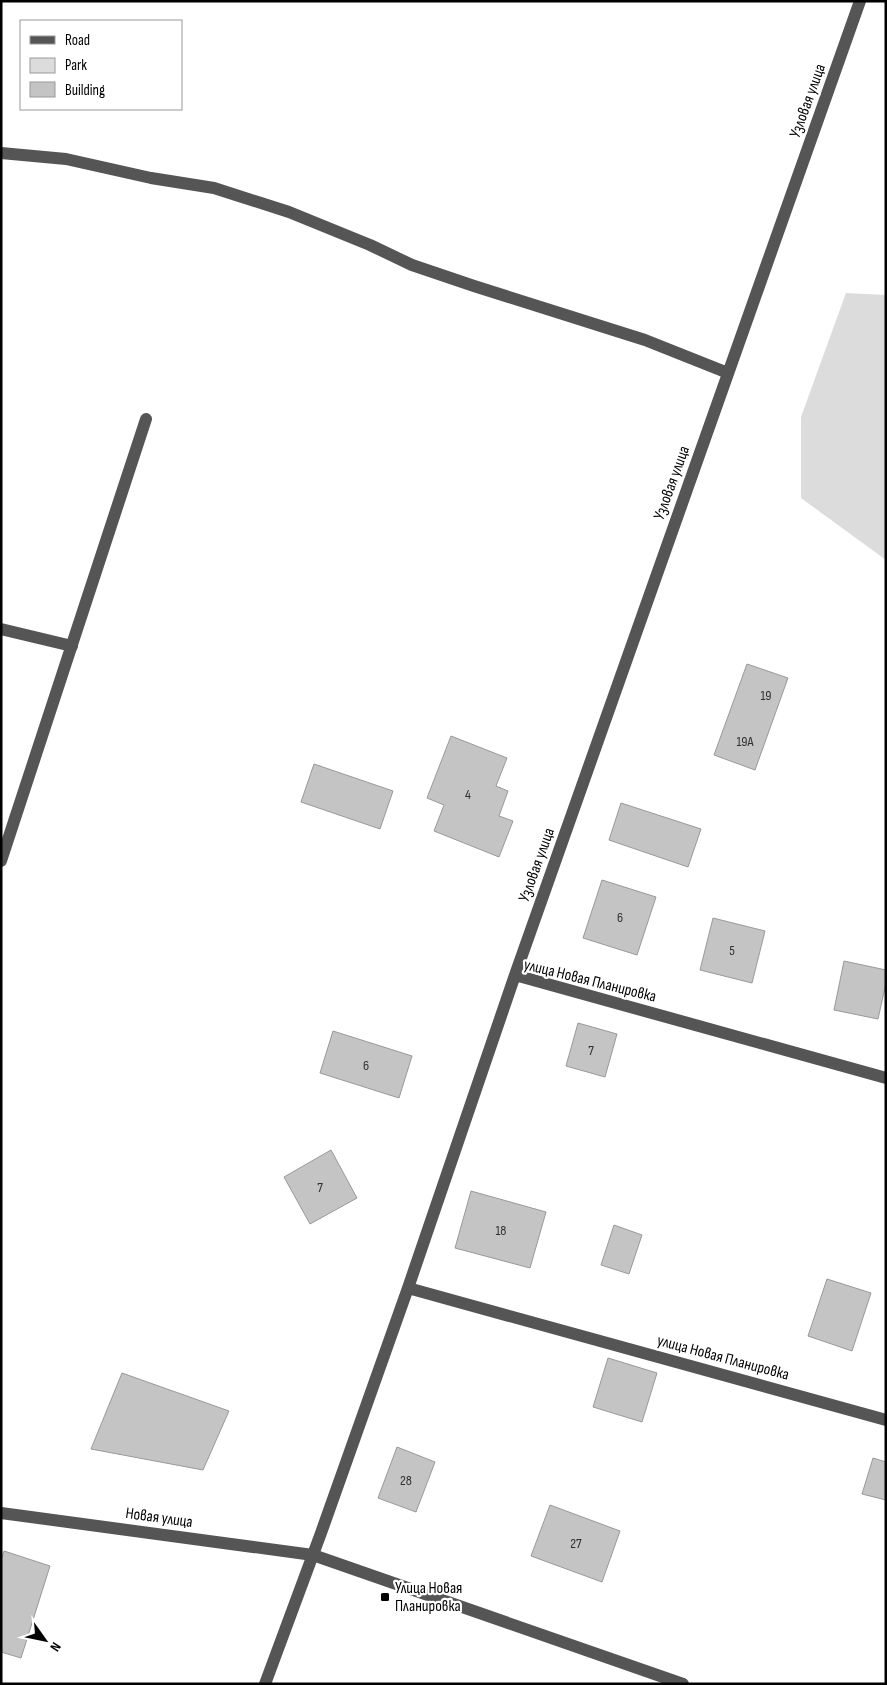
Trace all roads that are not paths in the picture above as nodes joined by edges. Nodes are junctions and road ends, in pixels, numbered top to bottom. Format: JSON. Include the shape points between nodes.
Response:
{"nodes":[{"id":1,"x":860,"y":1,"type":"edge"},
{"id":2,"x":1,"y":153,"type":"edge"},
{"id":3,"x":728,"y":373,"type":"junction"},
{"id":4,"x":146,"y":419,"type":"dead end"},
{"id":5,"x":1,"y":629,"type":"edge"},
{"id":6,"x":72,"y":646,"type":"junction"},
{"id":7,"x":1,"y":861,"type":"edge"},
{"id":8,"x":514,"y":975,"type":"junction"},
{"id":9,"x":886,"y":1078,"type":"edge"},
{"id":10,"x":408,"y":1288,"type":"junction"},
{"id":11,"x":886,"y":1420,"type":"edge"},
{"id":12,"x":1,"y":1513,"type":"edge"},
{"id":13,"x":313,"y":1555,"type":"junction"},
{"id":14,"x":265,"y":1684,"type":"edge"},
{"id":15,"x":683,"y":1684,"type":"edge"}],
"edges":[{"from":1,"to":3,"type":"street","name":"Узловая улица"},
{"from":2,"to":3,"type":"street","via":[[66,159],[214,188],[288,212],[412,265],[645,340]]},
{"from":3,"to":8,"type":"street","name":"Узловая улица"},
{"from":4,"to":6,"type":"street"},
{"from":5,"to":6,"type":"street"},
{"from":6,"to":7,"type":"street"},
{"from":8,"to":9,"type":"street","name":"улица Новая Планировка"},
{"from":8,"to":10,"type":"street","name":"улица Новая Планировка"},
{"from":10,"to":11,"type":"street","name":"улица Новая Планировка"},
{"from":10,"to":13,"type":"street","name":"улица Новая Планировка"},
{"from":12,"to":13,"type":"street","name":"Новая улица"},
{"from":13,"to":14,"type":"street","name":"улица Новая Планировка"},
{"from":13,"to":15,"type":"street","name":"Новая улица"}]}
